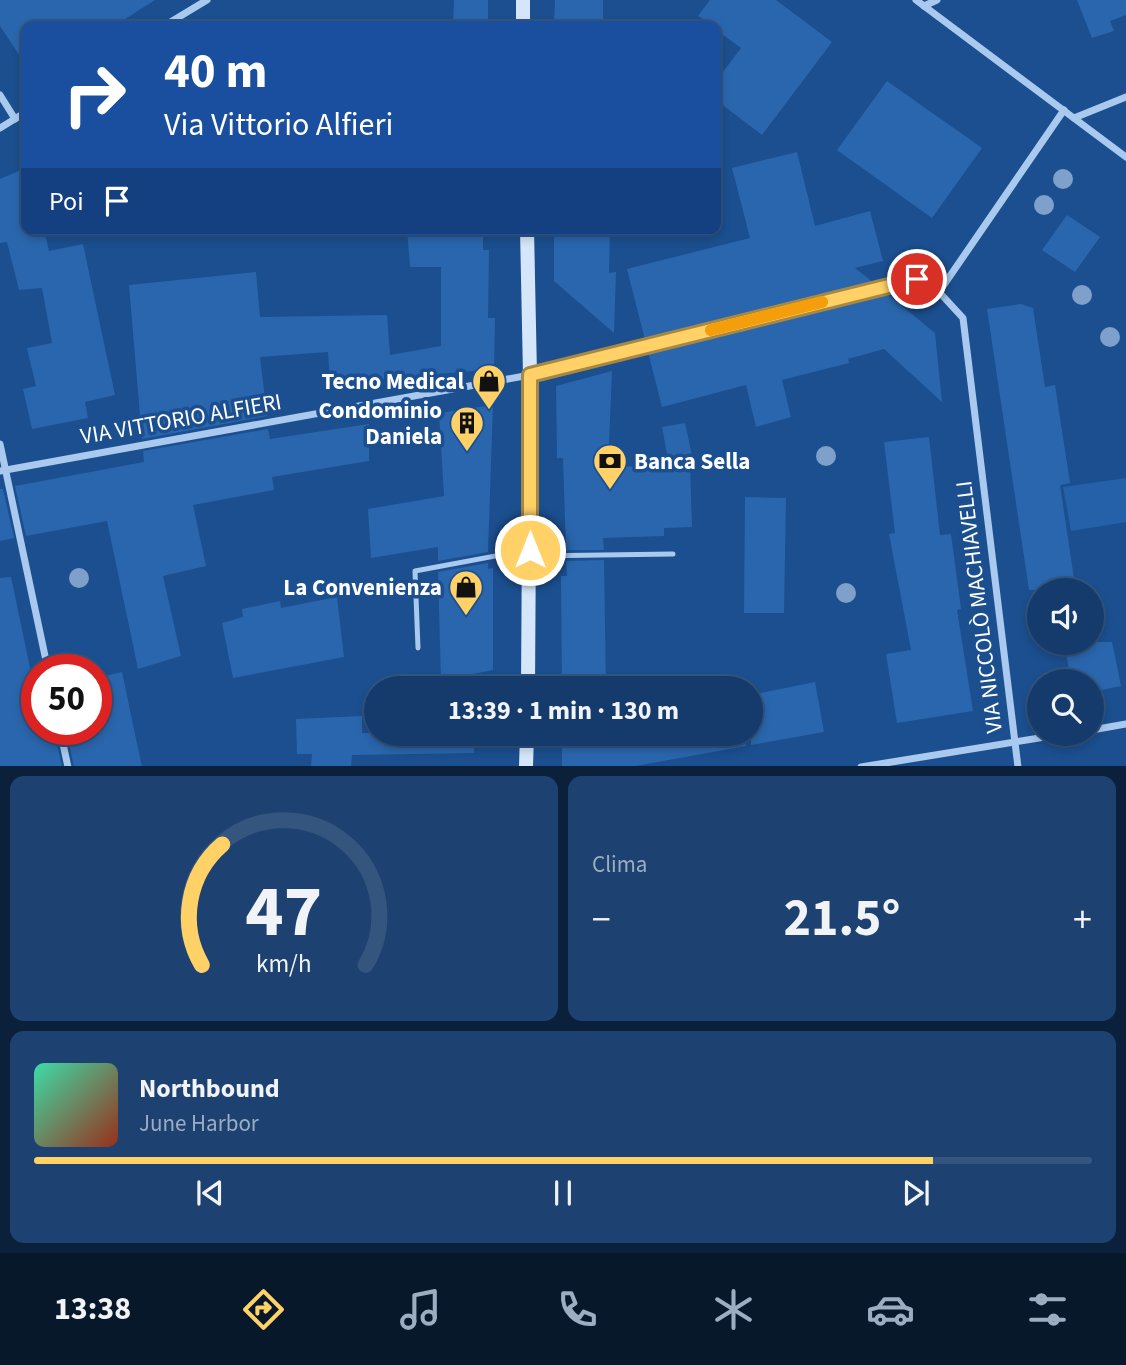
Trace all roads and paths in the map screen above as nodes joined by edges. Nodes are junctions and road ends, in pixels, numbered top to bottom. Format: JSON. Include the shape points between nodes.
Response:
{"nodes":[{"id":1,"x":207,"y":0,"type":"edge"},
{"id":2,"x":523,"y":0,"type":"edge"},
{"id":3,"x":916,"y":0,"type":"edge"},
{"id":4,"x":937,"y":0,"type":"edge"},
{"id":5,"x":924,"y":6,"type":"junction"},
{"id":6,"x":172,"y":21,"type":"edge"},
{"id":7,"x":523,"y":21,"type":"edge"},
{"id":8,"x":0,"y":95,"type":"edge"},
{"id":9,"x":1126,"y":97,"type":"edge"},
{"id":10,"x":1064,"y":110,"type":"junction"},
{"id":11,"x":21,"y":115,"type":"edge"},
{"id":12,"x":1074,"y":118,"type":"junction"},
{"id":13,"x":15,"y":119,"type":"junction"},
{"id":14,"x":0,"y":128,"type":"edge"},
{"id":15,"x":1126,"y":158,"type":"edge"},
{"id":16,"x":527,"y":235,"type":"edge"},
{"id":17,"x":939,"y":292,"type":"junction"},
{"id":18,"x":963,"y":318,"type":"joint"},
{"id":19,"x":530,"y":375,"type":"junction"},
{"id":20,"x":0,"y":444,"type":"edge"},
{"id":21,"x":3,"y":470,"type":"edge"},
{"id":22,"x":530,"y":553,"type":"junction"},
{"id":23,"x":673,"y":554,"type":"dead end"},
{"id":24,"x":418,"y":648,"type":"dead end"},
{"id":25,"x":43,"y":654,"type":"edge"},
{"id":26,"x":528,"y":676,"type":"edge"},
{"id":27,"x":1126,"y":724,"type":"edge"},
{"id":28,"x":1104,"y":728,"type":"edge"},
{"id":29,"x":1027,"y":740,"type":"edge"},
{"id":30,"x":1015,"y":742,"type":"junction"},
{"id":31,"x":63,"y":745,"type":"edge"},
{"id":32,"x":527,"y":746,"type":"edge"},
{"id":33,"x":68,"y":766,"type":"edge"},
{"id":34,"x":526,"y":766,"type":"edge"},
{"id":35,"x":861,"y":766,"type":"edge"},
{"id":36,"x":1018,"y":766,"type":"edge"}],
"edges":[{"from":1,"to":6,"type":"street"},
{"from":2,"to":7,"type":"main road"},
{"from":3,"to":5,"type":"street"},
{"from":4,"to":5,"type":"street"},
{"from":5,"to":10,"type":"street"},
{"from":8,"to":13,"type":"street"},
{"from":9,"to":12,"type":"street"},
{"from":10,"to":12,"type":"street"},
{"from":10,"to":17,"type":"street"},
{"from":11,"to":13,"type":"street"},
{"from":12,"to":15,"type":"street"},
{"from":13,"to":14,"type":"street"},
{"from":16,"to":19,"type":"main road"},
{"from":17,"to":18,"type":"street","name":"VIA VITTORIO ALFIERI"},
{"from":17,"to":19,"type":"street","name":"VIA VITTORIO ALFIERI","via":[[917,279]]},
{"from":18,"to":30,"type":"street","name":"VIA NICCOLÒ MACHIAVELLI"},
{"from":19,"to":21,"type":"street","name":"VIA VITTORIO ALFIERI"},
{"from":19,"to":22,"type":"main road"},
{"from":20,"to":21,"type":"street"},
{"from":21,"to":25,"type":"street"},
{"from":22,"to":23,"type":"lane"},
{"from":22,"to":24,"type":"lane","via":[[415,571]]},
{"from":22,"to":26,"type":"main road"},
{"from":27,"to":28,"type":"street"},
{"from":29,"to":30,"type":"street"},
{"from":30,"to":35,"type":"street"},
{"from":30,"to":36,"type":"street","name":"VIA NICCOLÒ MACHIAVELLI"},
{"from":31,"to":33,"type":"street"},
{"from":32,"to":34,"type":"main road"}]}
